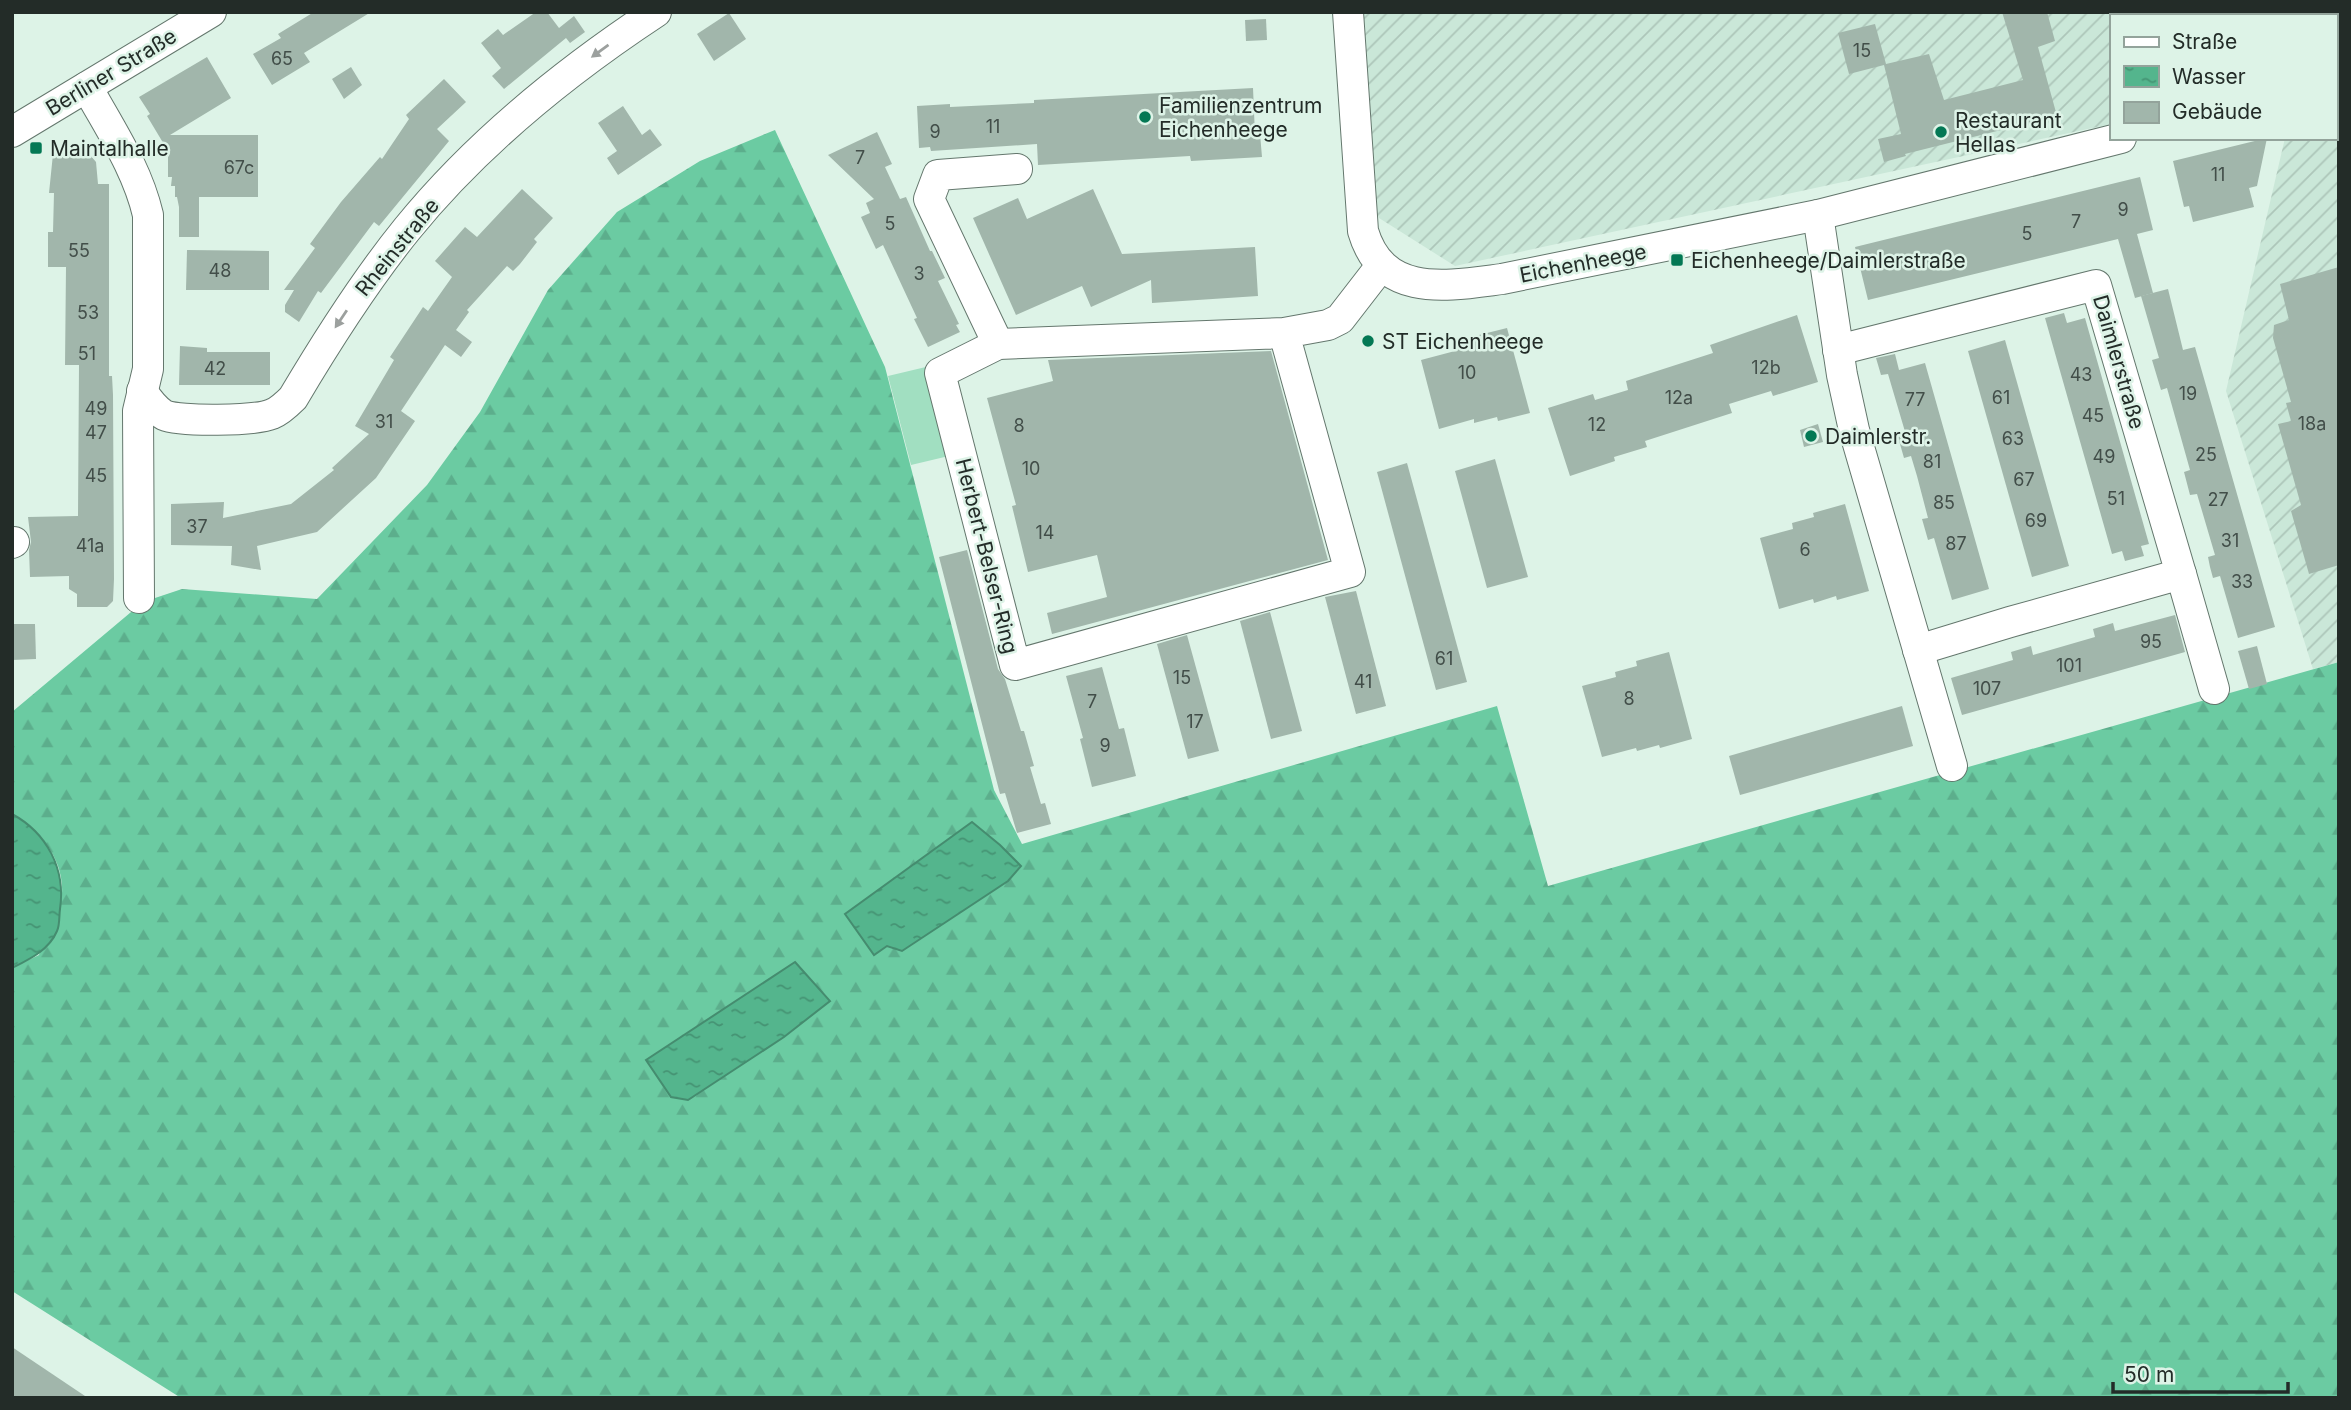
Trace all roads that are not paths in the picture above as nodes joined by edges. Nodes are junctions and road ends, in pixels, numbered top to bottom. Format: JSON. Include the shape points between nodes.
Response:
{"nodes":[{"id":1,"x":211,"y":12,"type":"edge"},
{"id":2,"x":656,"y":12,"type":"edge"},
{"id":3,"x":1348,"y":12,"type":"edge"},
{"id":4,"x":87,"y":87,"type":"junction"},
{"id":5,"x":12,"y":132,"type":"edge"},
{"id":6,"x":2113,"y":140,"type":"edge"},
{"id":7,"x":1017,"y":169,"type":"dead end"},
{"id":8,"x":1818,"y":215,"type":"junction"},
{"id":9,"x":1381,"y":266,"type":"junction"},
{"id":10,"x":1284,"y":333,"type":"junction"},
{"id":11,"x":998,"y":344,"type":"junction"},
{"id":12,"x":1838,"y":350,"type":"junction"},
{"id":13,"x":142,"y":391,"type":"junction"},
{"id":14,"x":2181,"y":574,"type":"junction"},
{"id":15,"x":139,"y":598,"type":"dead end"},
{"id":16,"x":1918,"y":650,"type":"junction"},
{"id":17,"x":2214,"y":689,"type":"dead end"},
{"id":18,"x":1952,"y":766,"type":"dead end"}],
"edges":[{"from":1,"to":4,"type":"street","name":"Berliner Straße"},
{"from":2,"to":13,"type":"street","name":"Rheinstraße","one_way":true,"via":[[567,75],[444,188],[371,275],[284,407],[249,419],[192,419],[166,416]]},
{"from":3,"to":9,"type":"street","via":[[1363,231]]},
{"from":4,"to":5,"type":"street","name":"Berliner Straße"},
{"from":4,"to":13,"type":"street","via":[[132,168],[148,215],[148,369]]},
{"from":6,"to":8,"type":"street","name":"Eichenheege"},
{"from":7,"to":11,"type":"street","via":[[938,175],[929,199]]},
{"from":8,"to":9,"type":"street","name":"Eichenheege","via":[[1451,286],[1406,282]]},
{"from":8,"to":12,"type":"street"},
{"from":9,"to":10,"type":"street","name":"Herbert-Belser-Ring","via":[[1340,319]]},
{"from":10,"to":11,"type":"street","name":"Herbert-Belser-Ring"},
{"from":10,"to":11,"type":"street","name":"Herbert-Belser-Ring","via":[[1350,572],[1015,665],[940,373]]},
{"from":12,"to":14,"type":"street","name":"Daimlerstraße","via":[[2096,285]]},
{"from":12,"to":16,"type":"street","via":[[1854,430]]},
{"from":13,"to":15,"type":"street","via":[[138,411]]},
{"from":14,"to":16,"type":"street"},
{"from":14,"to":17,"type":"street","name":"Daimlerstraße"},
{"from":16,"to":18,"type":"street"}]}
